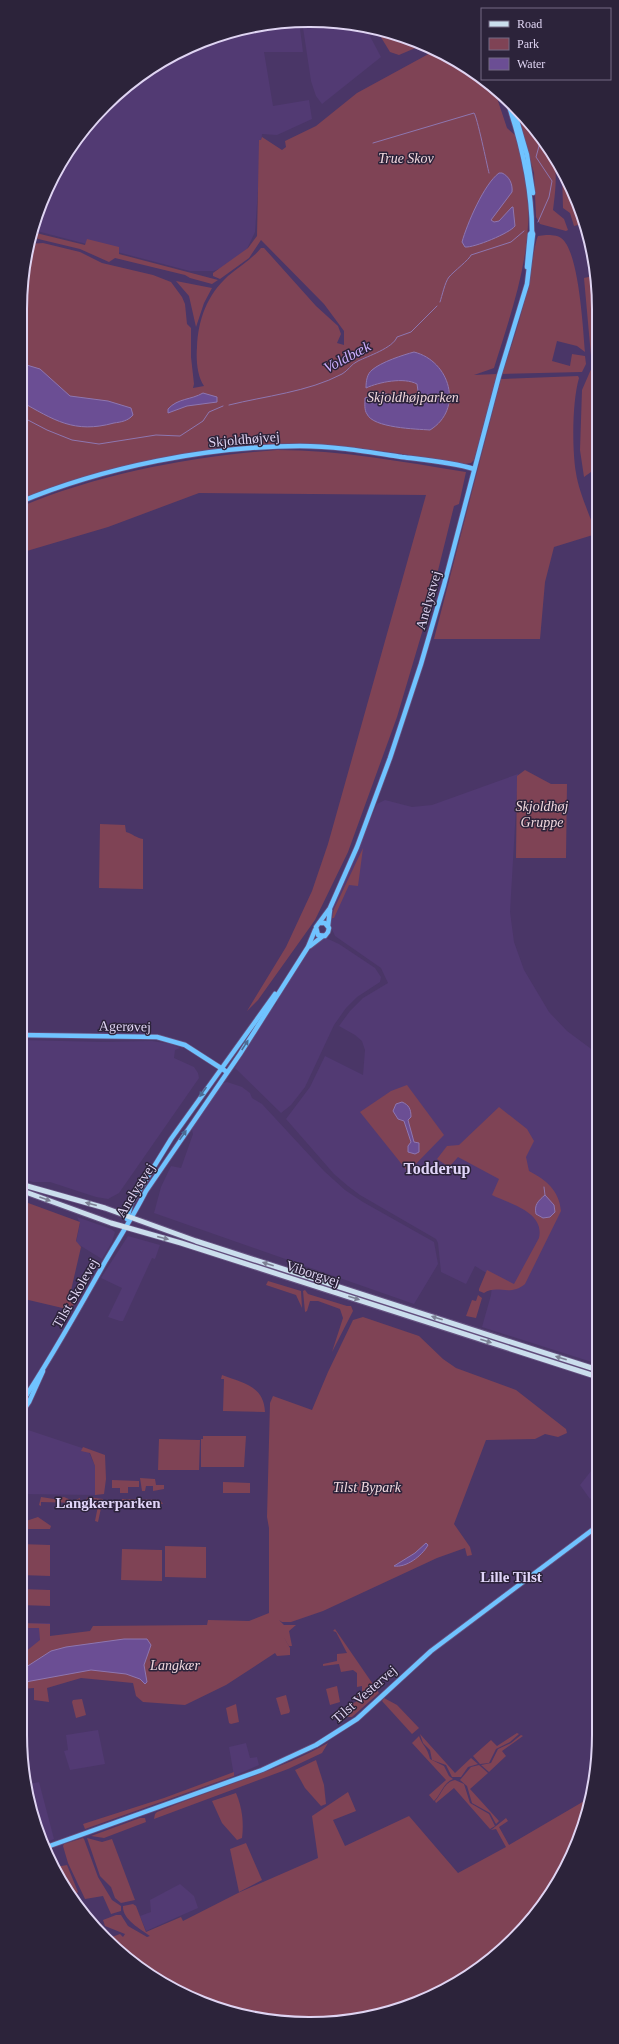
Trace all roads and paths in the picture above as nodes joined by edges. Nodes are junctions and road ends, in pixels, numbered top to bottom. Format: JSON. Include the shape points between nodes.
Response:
{"nodes":[{"id":1,"x":511,"y":112,"type":"edge"},
{"id":2,"x":516,"y":117,"type":"edge"},
{"id":3,"x":531,"y":198,"type":"junction"},
{"id":4,"x":474,"y":469,"type":"junction"},
{"id":5,"x":27,"y":500,"type":"edge"},
{"id":6,"x":330,"y":908,"type":"junction"},
{"id":7,"x":320,"y":923,"type":"junction"},
{"id":8,"x":328,"y":926,"type":"junction"},
{"id":9,"x":315,"y":930,"type":"junction"},
{"id":10,"x":323,"y":936,"type":"junction"},
{"id":11,"x":308,"y":947,"type":"junction"},
{"id":12,"x":286,"y":980,"type":"junction"},
{"id":13,"x":27,"y":1035,"type":"edge"},
{"id":14,"x":221,"y":1068,"type":"junction"},
{"id":15,"x":227,"y":1072,"type":"junction"},
{"id":16,"x":27,"y":1186,"type":"edge"},
{"id":17,"x":27,"y":1192,"type":"edge"},
{"id":18,"x":130,"y":1216,"type":"junction"},
{"id":19,"x":125,"y":1227,"type":"junction"},
{"id":20,"x":592,"y":1368,"type":"edge"},
{"id":21,"x":44,"y":1369,"type":"junction"},
{"id":22,"x":592,"y":1375,"type":"edge"},
{"id":23,"x":27,"y":1394,"type":"edge"},
{"id":24,"x":27,"y":1405,"type":"edge"},
{"id":25,"x":592,"y":1529,"type":"edge"},
{"id":26,"x":50,"y":1846,"type":"edge"}],
"edges":[{"from":1,"to":3,"type":"street","name":"Anelystvej","via":[[521,144]]},
{"from":2,"to":3,"type":"street","name":"Anelystvej","via":[[528,161],[533,195]]},
{"from":3,"to":4,"type":"street","name":"Anelystvej","via":[[532,249],[524,291]]},
{"from":4,"to":5,"type":"street","name":"Skjoldhøjvej","via":[[326,447],[255,447],[180,457],[140,466],[94,477]]},
{"from":4,"to":6,"type":"street","name":"Anelystvej","via":[[440,600],[402,723],[363,834]]},
{"from":6,"to":7,"type":"street","name":"Anelystvej"},
{"from":6,"to":8,"type":"street","name":"Anelystvej"},
{"from":7,"to":8,"type":"street"},
{"from":7,"to":9,"type":"street"},
{"from":8,"to":10,"type":"street","via":[[328,932]]},
{"from":9,"to":10,"type":"street","via":[[318,935]]},
{"from":9,"to":11,"type":"street","name":"Anelystvej"},
{"from":10,"to":11,"type":"street","name":"Anelystvej"},
{"from":11,"to":12,"type":"street","name":"Anelystvej"},
{"from":12,"to":14,"type":"street","name":"Anelystvej"},
{"from":15,"to":12,"type":"street","name":"Anelystvej","one_way":true},
{"from":13,"to":14,"type":"street","name":"Agerøvej","via":[[157,1037],[185,1045]]},
{"from":14,"to":15,"type":"street","name":"Agerøvej"},
{"from":14,"to":18,"type":"street","name":"Anelystvej","one_way":true,"via":[[149,1172],[132,1204]]},
{"from":18,"to":15,"type":"street","name":"Anelystvej","one_way":true},
{"from":18,"to":16,"type":"main road","name":"Viborgvej","one_way":true},
{"from":17,"to":19,"type":"main road","name":"Viborgvej","one_way":true},
{"from":18,"to":19,"type":"street","name":"Anelystvej"},
{"from":20,"to":18,"type":"main road","name":"Viborgvej","one_way":true,"via":[[196,1241]]},
{"from":19,"to":21,"type":"street","name":"Tilst Skolevej"},
{"from":19,"to":22,"type":"main road","name":"Viborgvej","one_way":true},
{"from":21,"to":23,"type":"street","name":"Tilst Skolevej"},
{"from":21,"to":24,"type":"street","name":"Tilst Skolevej"},
{"from":25,"to":26,"type":"street","name":"Tilst Vestervej","via":[[427,1655],[356,1719],[316,1745],[262,1770]]}]}
